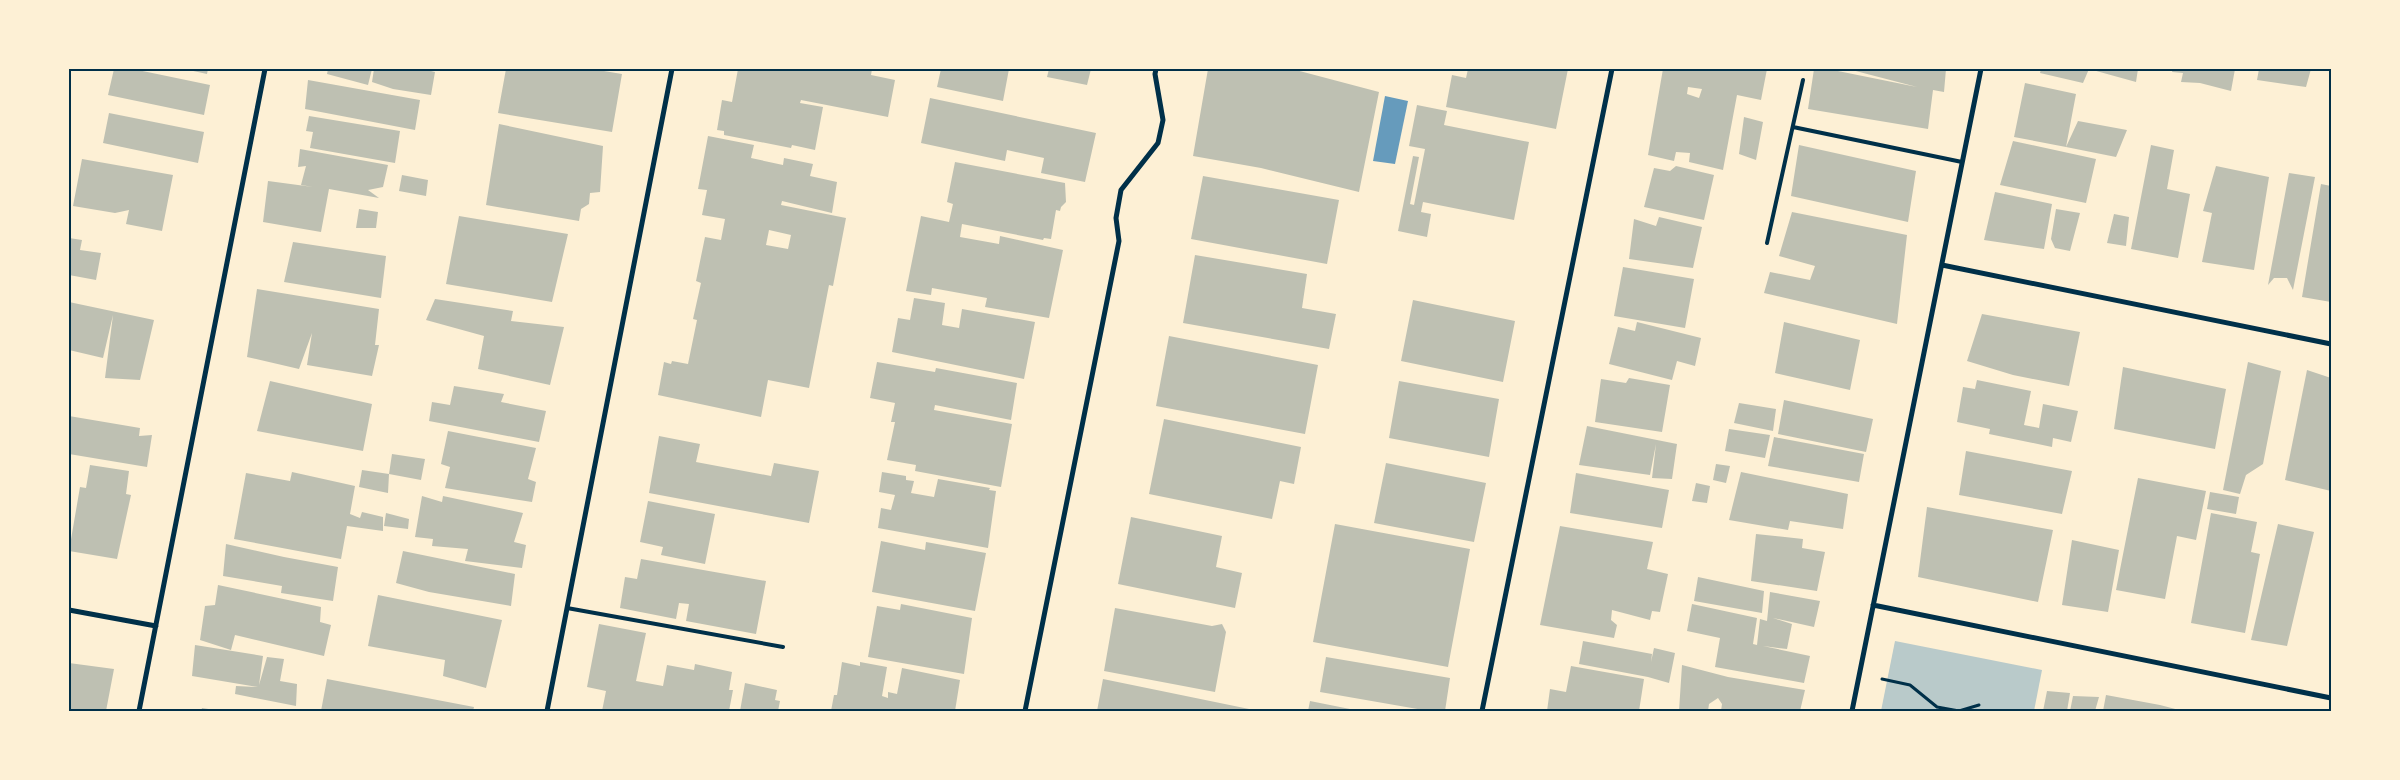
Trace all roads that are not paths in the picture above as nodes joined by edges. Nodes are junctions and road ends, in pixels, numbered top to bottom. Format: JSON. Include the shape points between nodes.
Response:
{"nodes":[{"id":1,"x":264,"y":69,"type":"edge"},
{"id":2,"x":672,"y":69,"type":"edge"},
{"id":3,"x":1156,"y":69,"type":"edge"},
{"id":4,"x":1612,"y":69,"type":"edge"},
{"id":5,"x":1981,"y":69,"type":"edge"},
{"id":6,"x":1803,"y":80,"type":"dead end"},
{"id":7,"x":1792,"y":127,"type":"junction"},
{"id":8,"x":1962,"y":162,"type":"junction"},
{"id":9,"x":1767,"y":243,"type":"dead end"},
{"id":10,"x":1942,"y":265,"type":"junction"},
{"id":11,"x":2331,"y":344,"type":"edge"},
{"id":12,"x":1873,"y":605,"type":"junction"},
{"id":13,"x":567,"y":608,"type":"junction"},
{"id":14,"x":69,"y":610,"type":"edge"},
{"id":15,"x":156,"y":626,"type":"junction"},
{"id":16,"x":783,"y":647,"type":"dead end"},
{"id":17,"x":2331,"y":698,"type":"edge"},
{"id":18,"x":139,"y":711,"type":"edge"},
{"id":19,"x":547,"y":711,"type":"edge"},
{"id":20,"x":1025,"y":711,"type":"edge"},
{"id":21,"x":1482,"y":711,"type":"edge"},
{"id":22,"x":1852,"y":711,"type":"edge"}],
"edges":[{"from":1,"to":15,"type":"street"},
{"from":2,"to":13,"type":"street"},
{"from":3,"to":20,"type":"street","via":[[1163,120],[1158,142],[1122,190],[1116,218],[1119,241]]},
{"from":4,"to":21,"type":"street"},
{"from":5,"to":8,"type":"street"},
{"from":6,"to":7,"type":"lane"},
{"from":7,"to":8,"type":"lane"},
{"from":7,"to":9,"type":"lane"},
{"from":8,"to":10,"type":"street"},
{"from":10,"to":11,"type":"street"},
{"from":10,"to":12,"type":"street"},
{"from":12,"to":17,"type":"street"},
{"from":12,"to":22,"type":"street"},
{"from":13,"to":16,"type":"lane"},
{"from":13,"to":19,"type":"street"},
{"from":14,"to":15,"type":"street"},
{"from":15,"to":18,"type":"street"}]}
